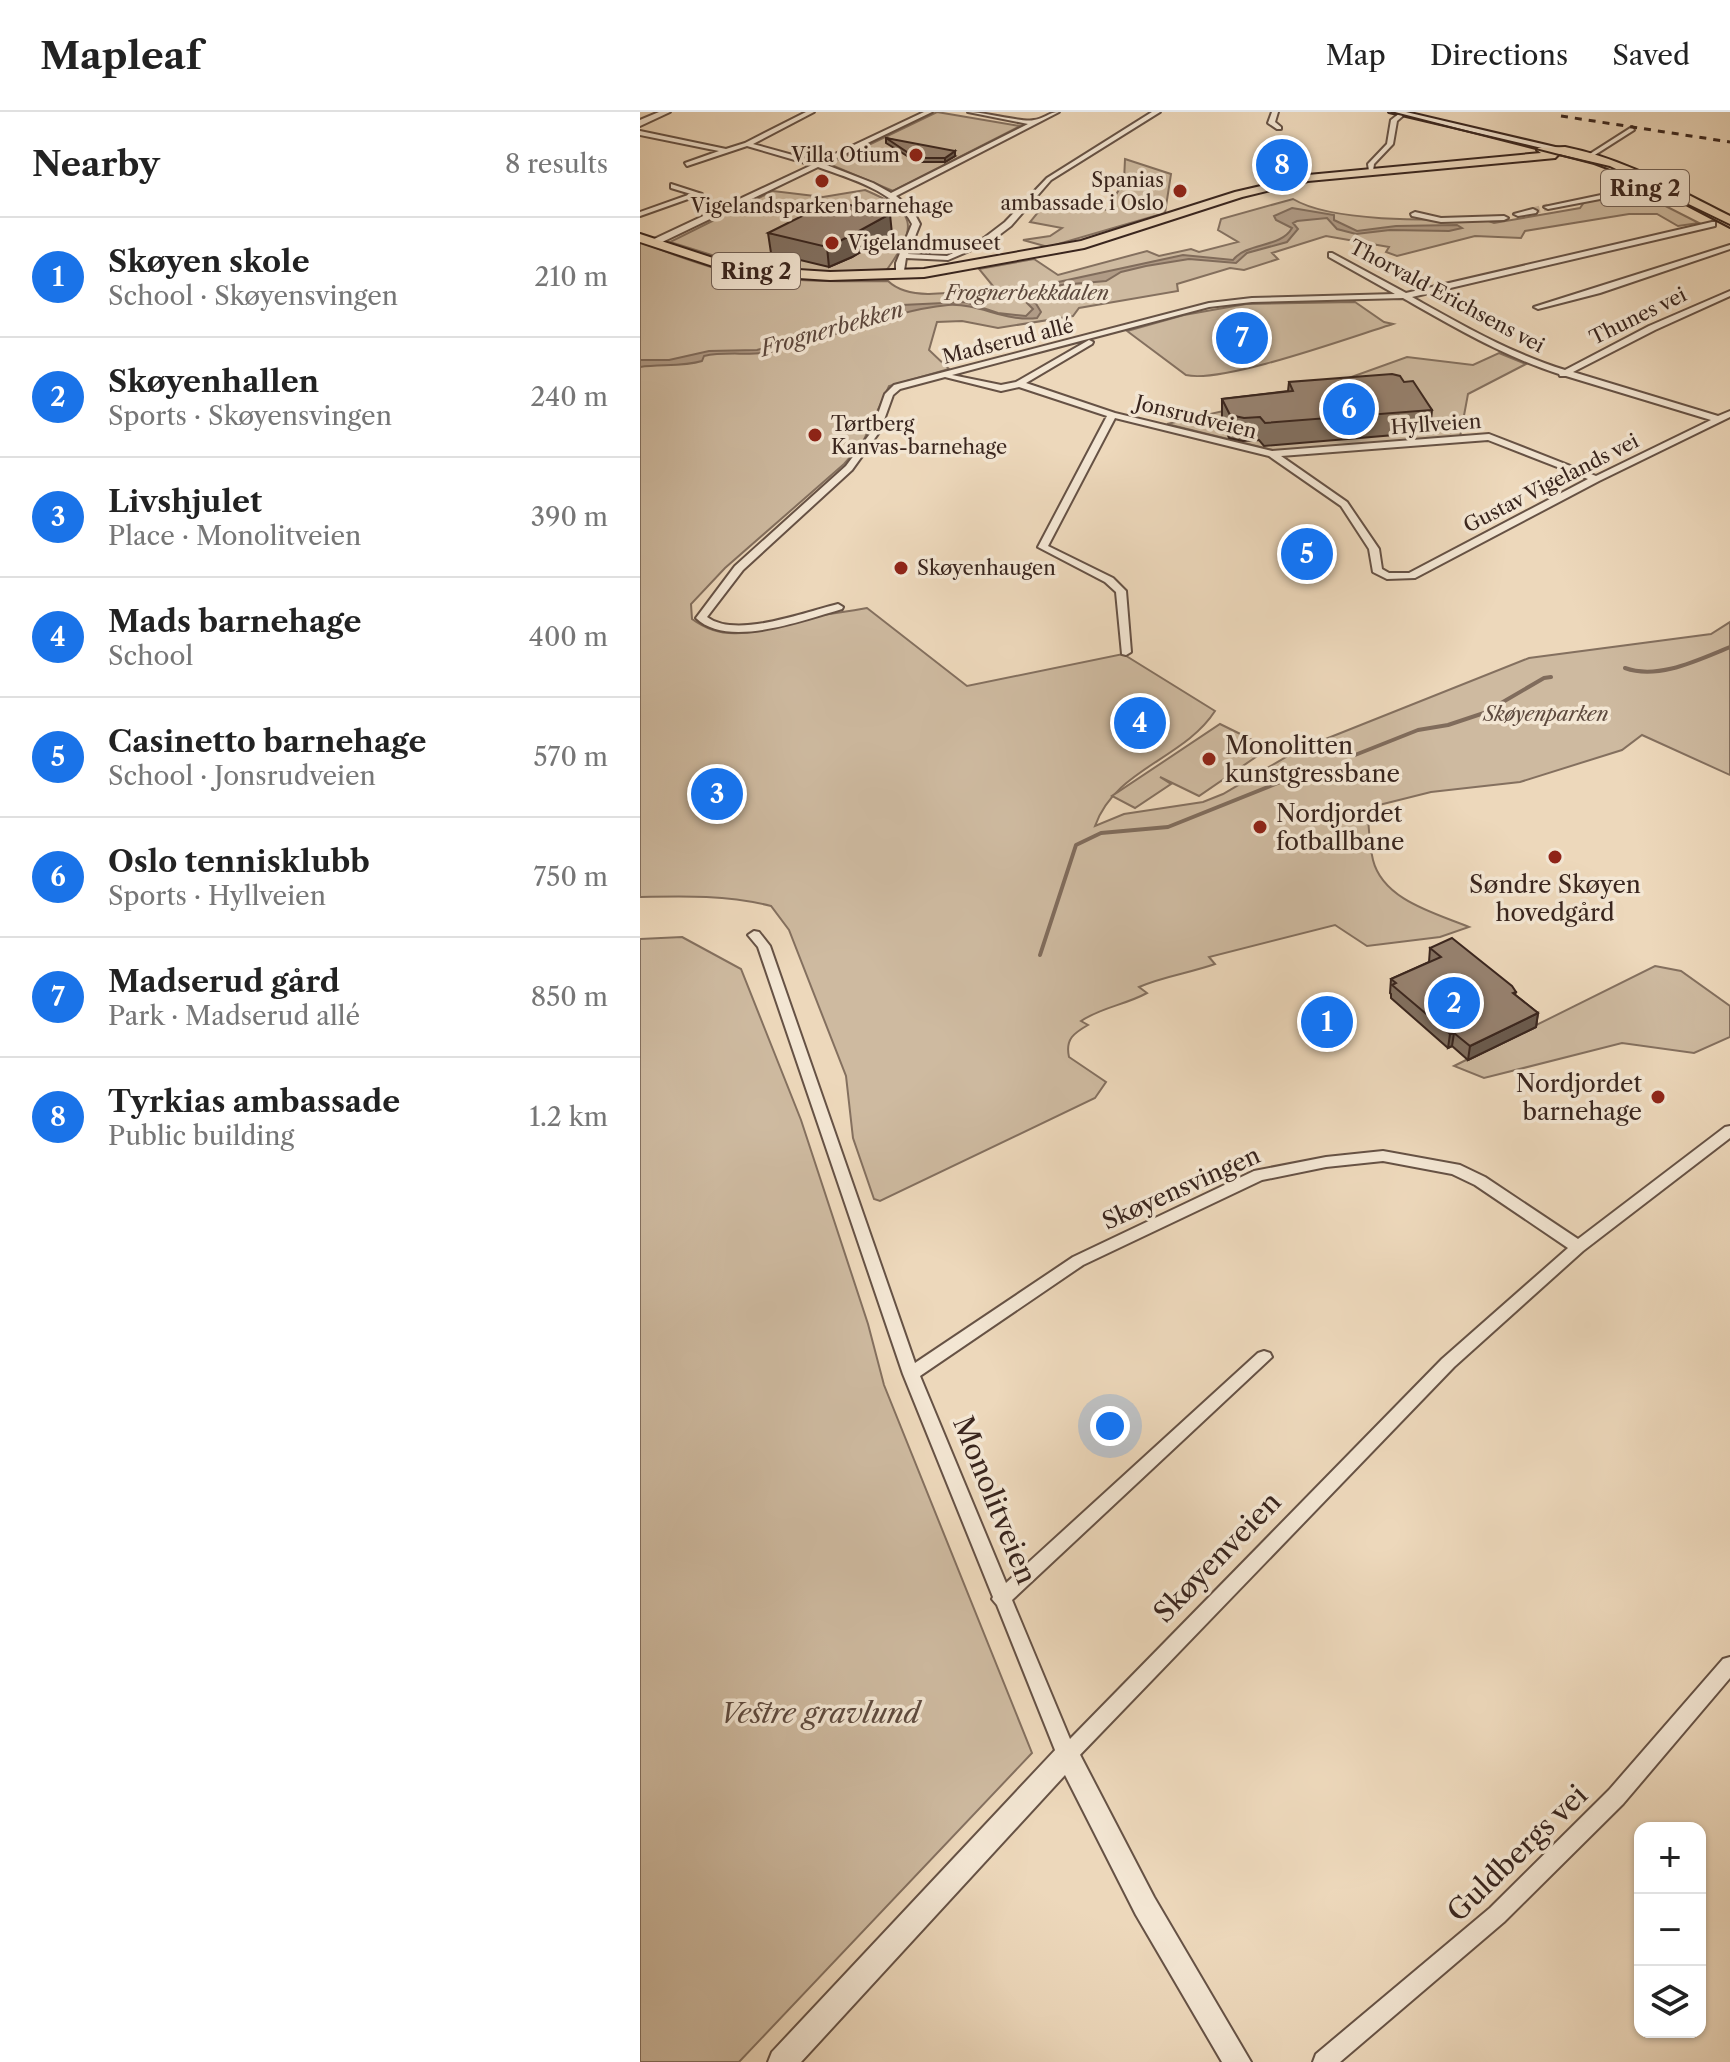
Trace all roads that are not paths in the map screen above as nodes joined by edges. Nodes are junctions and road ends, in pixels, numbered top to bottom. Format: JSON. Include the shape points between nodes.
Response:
{"nodes":[{"id":1,"x":666,"y":112,"type":"edge"},
{"id":2,"x":811,"y":112,"type":"edge"},
{"id":3,"x":929,"y":112,"type":"edge"},
{"id":4,"x":971,"y":112,"type":"edge"},
{"id":5,"x":1056,"y":112,"type":"edge"},
{"id":6,"x":1157,"y":112,"type":"edge"},
{"id":7,"x":1275,"y":112,"type":"edge"},
{"id":8,"x":1397,"y":113,"type":"edge"},
{"id":9,"x":640,"y":123,"type":"edge"},
{"id":10,"x":1034,"y":123,"type":"junction"},
{"id":11,"x":1279,"y":128,"type":"dead end"},
{"id":12,"x":1632,"y":129,"type":"dead end"},
{"id":13,"x":640,"y":133,"type":"edge"},
{"id":14,"x":1510,"y":140,"type":"junction"},
{"id":15,"x":747,"y":144,"type":"junction"},
{"id":16,"x":728,"y":151,"type":"junction"},
{"id":17,"x":1539,"y":151,"type":"junction"},
{"id":18,"x":1559,"y":152,"type":"junction"},
{"id":19,"x":1517,"y":157,"type":"junction"},
{"id":20,"x":1588,"y":157,"type":"junction"},
{"id":21,"x":687,"y":164,"type":"dead end"},
{"id":22,"x":820,"y":164,"type":"junction"},
{"id":23,"x":1371,"y":170,"type":"junction"},
{"id":24,"x":674,"y":186,"type":"dead end"},
{"id":25,"x":1644,"y":188,"type":"junction"},
{"id":26,"x":891,"y":196,"type":"junction"},
{"id":27,"x":1548,"y":207,"type":"tunnel mouth"},
{"id":28,"x":1533,"y":211,"type":"tunnel mouth"},
{"id":29,"x":640,"y":214,"type":"edge"},
{"id":30,"x":1415,"y":214,"type":"dead end"},
{"id":31,"x":1518,"y":214,"type":"dead end"},
{"id":32,"x":1504,"y":218,"type":"dead end"},
{"id":33,"x":1730,"y":221,"type":"edge"},
{"id":34,"x":1712,"y":224,"type":"junction"},
{"id":35,"x":1730,"y":232,"type":"edge"},
{"id":36,"x":640,"y":238,"type":"edge"},
{"id":37,"x":655,"y":242,"type":"junction"},
{"id":38,"x":1730,"y":247,"type":"edge"},
{"id":39,"x":1332,"y":255,"type":"dead end"},
{"id":40,"x":904,"y":256,"type":"junction"},
{"id":41,"x":900,"y":275,"type":"junction"},
{"id":42,"x":1730,"y":293,"type":"edge"},
{"id":43,"x":1405,"y":296,"type":"junction"},
{"id":44,"x":1538,"y":307,"type":"dead end"},
{"id":45,"x":1096,"y":337,"type":"junction"},
{"id":46,"x":1563,"y":374,"type":"junction"},
{"id":47,"x":944,"y":376,"type":"junction"},
{"id":48,"x":1019,"y":384,"type":"junction"},
{"id":49,"x":1730,"y":414,"type":"edge"},
{"id":50,"x":1112,"y":415,"type":"junction"},
{"id":51,"x":1718,"y":420,"type":"junction"},
{"id":52,"x":1730,"y":422,"type":"edge"},
{"id":53,"x":1272,"y":454,"type":"junction"},
{"id":54,"x":1596,"y":479,"type":"junction"},
{"id":55,"x":1387,"y":576,"type":"joint"},
{"id":56,"x":838,"y":607,"type":"dead end"},
{"id":57,"x":1126,"y":652,"type":"dead end"},
{"id":58,"x":754,"y":935,"type":"dead end"},
{"id":59,"x":1730,"y":1131,"type":"edge"},
{"id":60,"x":1578,"y":1247,"type":"junction"},
{"id":61,"x":1264,"y":1357,"type":"dead end"},
{"id":62,"x":911,"y":1374,"type":"junction"},
{"id":63,"x":1001,"y":1599,"type":"junction"},
{"id":64,"x":1730,"y":1665,"type":"edge"},
{"id":65,"x":1067,"y":1755,"type":"junction"},
{"id":66,"x":782,"y":2062,"type":"edge"},
{"id":67,"x":1237,"y":2062,"type":"edge"},
{"id":68,"x":1324,"y":2062,"type":"edge"}],
"edges":[{"from":1,"to":9,"type":"street"},
{"from":2,"to":15,"type":"street"},
{"from":3,"to":22,"type":"street"},
{"from":4,"to":10,"type":"street"},
{"from":5,"to":10,"type":"street"},
{"from":6,"to":40,"type":"street","via":[[1049,179],[987,240],[948,258]]},
{"from":7,"to":11,"type":"street","via":[[1271,123]]},
{"from":8,"to":14,"type":"main road"},
{"from":8,"to":23,"type":"street","via":[[1393,137]]},
{"from":10,"to":26,"type":"street"},
{"from":12,"to":20,"type":"street"},
{"from":13,"to":16,"type":"street"},
{"from":14,"to":17,"type":"main road"},
{"from":14,"to":18,"type":"main road"},
{"from":15,"to":16,"type":"street"},
{"from":15,"to":22,"type":"street"},
{"from":16,"to":21,"type":"street"},
{"from":17,"to":18,"type":"main road","number":"Ring 2"},
{"from":17,"to":19,"type":"main road","number":"Ring 2"},
{"from":18,"to":19,"type":"main road","number":"Ring 2"},
{"from":18,"to":20,"type":"main road","number":"Ring 2"},
{"from":18,"to":25,"type":"main road","number":"Ring 2"},
{"from":19,"to":23,"type":"main road","number":"Ring 2"},
{"from":20,"to":33,"type":"main road","number":"Ring 2","via":[[1658,184]]},
{"from":22,"to":26,"type":"street"},
{"from":22,"to":37,"type":"street"},
{"from":23,"to":41,"type":"main road","number":"Ring 2","via":[[1273,185],[1058,251]]},
{"from":24,"to":29,"type":"street","via":[[698,194]]},
{"from":25,"to":27,"type":"street"},
{"from":25,"to":34,"type":"main road","number":"Ring 2"},
{"from":26,"to":40,"type":"street","via":[[910,208],[916,220]]},
{"from":28,"to":31,"type":"street"},
{"from":30,"to":32,"type":"street","via":[[1441,220]]},
{"from":34,"to":35,"type":"main road","number":"Ring 2"},
{"from":34,"to":43,"type":"street","name":"Madserud allé"},
{"from":36,"to":37,"type":"main road","number":"Ring 2"},
{"from":37,"to":41,"type":"main road","number":"Ring 2","via":[[717,263],[767,272]]},
{"from":38,"to":44,"type":"street"},
{"from":39,"to":43,"type":"street","name":"Thorvald Erichsens vei"},
{"from":40,"to":41,"type":"street"},
{"from":42,"to":46,"type":"street","name":"Thunes vei"},
{"from":43,"to":45,"type":"street","name":"Madserud allé","via":[[1231,302]]},
{"from":43,"to":46,"type":"street","name":"Thorvald Erichsens vei","via":[[1510,354]]},
{"from":45,"to":47,"type":"street","name":"Madserud allé"},
{"from":45,"to":48,"type":"street"},
{"from":46,"to":51,"type":"street","name":"Thorvald Erichsens vei"},
{"from":47,"to":48,"type":"street","name":"Jonsrudveien","via":[[1001,388]]},
{"from":47,"to":56,"type":"street","name":"Madserud allé","via":[[893,390],[866,448],[739,568],[701,618],[712,627],[743,629]]},
{"from":48,"to":50,"type":"street","name":"Jonsrudveien"},
{"from":49,"to":51,"type":"street","name":"Gustav Vigelands vei"},
{"from":50,"to":53,"type":"street","name":"Jonsrudveien"},
{"from":50,"to":57,"type":"street","via":[[1043,547],[1121,591]]},
{"from":51,"to":52,"type":"street","name":"Thorvald Erichsens vei"},
{"from":51,"to":54,"type":"street","name":"Gustav Vigelands vei"},
{"from":53,"to":54,"type":"street","name":"Hyllveien","via":[[1489,437]]},
{"from":53,"to":55,"type":"street","name":"Jonsrudveien","via":[[1344,504],[1374,549],[1377,570]]},
{"from":54,"to":55,"type":"street","name":"Gustav Vigelands vei","via":[[1411,576]]},
{"from":58,"to":62,"type":"street","name":"Monolitveien","via":[[764,946]]},
{"from":59,"to":60,"type":"street","name":"Skøyenveien"},
{"from":60,"to":62,"type":"street","name":"Skøyensvingen","via":[[1455,1169],[1383,1156],[1326,1162],[1259,1175],[1078,1261]]},
{"from":60,"to":65,"type":"street","name":"Skøyenveien","via":[[1448,1363]]},
{"from":61,"to":63,"type":"street"},
{"from":62,"to":63,"type":"street","name":"Monolitveien"},
{"from":63,"to":65,"type":"street","name":"Monolitveien"},
{"from":64,"to":68,"type":"street","name":"Guldbergs vei","via":[[1616,1797],[1497,1915]]},
{"from":65,"to":66,"type":"street","name":"Skøyenveien"},
{"from":65,"to":67,"type":"street","name":"Monolitveien","via":[[1145,1906]]}]}
